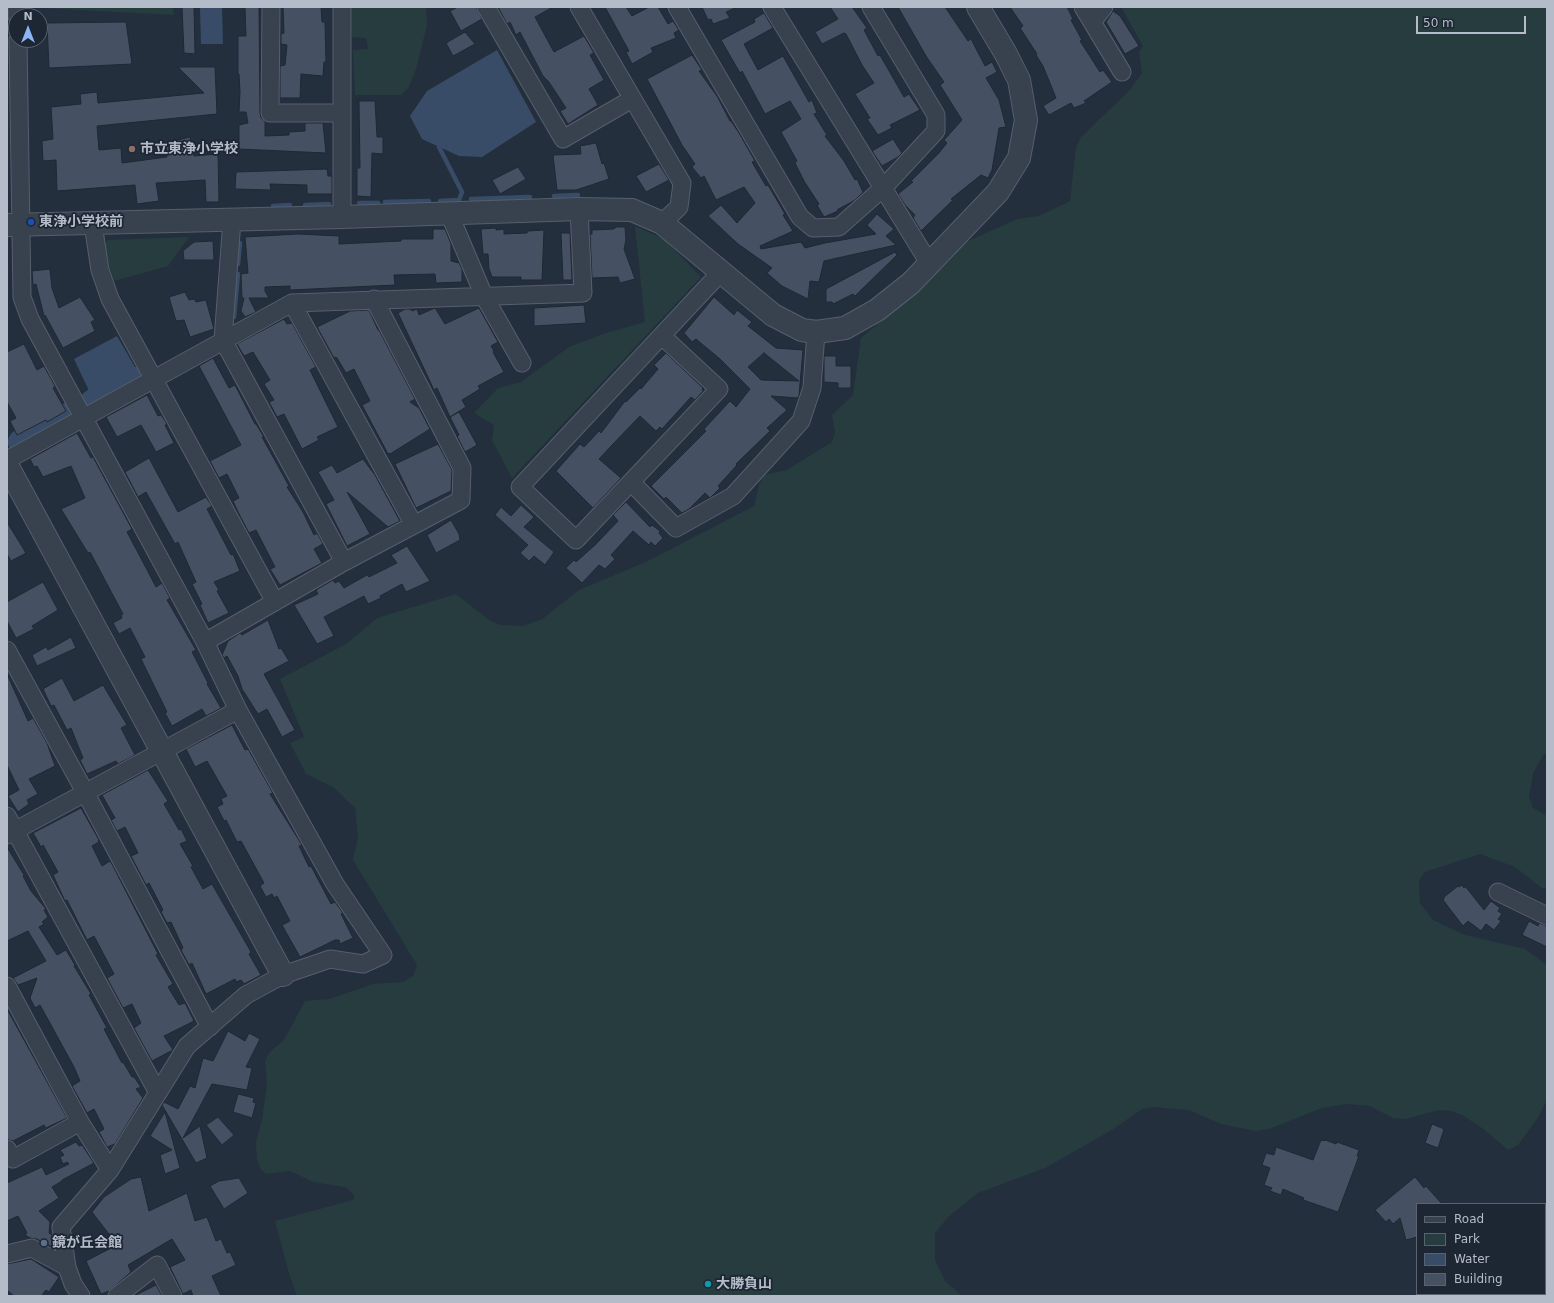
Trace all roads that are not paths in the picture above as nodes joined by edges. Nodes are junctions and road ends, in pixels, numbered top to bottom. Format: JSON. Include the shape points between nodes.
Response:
{"nodes":[{"id":1,"x":271,"y":7,"type":"edge"},
{"id":2,"x":342,"y":7,"type":"edge"},
{"id":3,"x":486,"y":7,"type":"edge"},
{"id":4,"x":579,"y":7,"type":"edge"},
{"id":5,"x":676,"y":7,"type":"edge"},
{"id":6,"x":772,"y":7,"type":"edge"},
{"id":7,"x":871,"y":7,"type":"edge"},
{"id":8,"x":978,"y":7,"type":"edge"},
{"id":9,"x":1083,"y":7,"type":"edge"},
{"id":10,"x":1104,"y":7,"type":"edge"},
{"id":11,"x":1092,"y":22,"type":"junction"},
{"id":12,"x":18,"y":48,"type":"edge"},
{"id":13,"x":1122,"y":72,"type":"dead end"},
{"id":14,"x":632,"y":99,"type":"junction"},
{"id":15,"x":342,"y":113,"type":"junction"},
{"id":16,"x":883,"y":188,"type":"junction"},
{"id":17,"x":579,"y":209,"type":"junction"},
{"id":18,"x":449,"y":213,"type":"junction"},
{"id":19,"x":342,"y":217,"type":"junction"},
{"id":20,"x":232,"y":220,"type":"junction"},
{"id":21,"x":662,"y":223,"type":"junction"},
{"id":22,"x":93,"y":224,"type":"junction"},
{"id":23,"x":14,"y":225,"type":"edge"},
{"id":24,"x":929,"y":263,"type":"junction"},
{"id":25,"x":721,"y":272,"type":"junction"},
{"id":26,"x":484,"y":296,"type":"junction"},
{"id":27,"x":374,"y":299,"type":"junction"},
{"id":28,"x":292,"y":303,"type":"junction"},
{"id":29,"x":816,"y":332,"type":"junction"},
{"id":30,"x":662,"y":336,"type":"junction"},
{"id":31,"x":223,"y":340,"type":"junction"},
{"id":32,"x":522,"y":363,"type":"dead end"},
{"id":33,"x":154,"y":380,"type":"junction"},
{"id":34,"x":84,"y":417,"type":"junction"},
{"id":35,"x":7,"y":460,"type":"edge"},
{"id":36,"x":7,"y":465,"type":"edge"},
{"id":37,"x":631,"y":482,"type":"junction"},
{"id":38,"x":414,"y":524,"type":"junction"},
{"id":39,"x":344,"y":562,"type":"junction"},
{"id":40,"x":275,"y":602,"type":"junction"},
{"id":41,"x":205,"y":642,"type":"junction"},
{"id":42,"x":7,"y":650,"type":"edge"},
{"id":43,"x":238,"y":710,"type":"junction"},
{"id":44,"x":162,"y":750,"type":"junction"},
{"id":45,"x":85,"y":792,"type":"junction"},
{"id":46,"x":10,"y":827,"type":"edge"},
{"id":47,"x":1498,"y":892,"type":"dead end"},
{"id":48,"x":1547,"y":916,"type":"edge"},
{"id":49,"x":283,"y":975,"type":"junction"},
{"id":50,"x":7,"y":986,"type":"edge"},
{"id":51,"x":210,"y":1027,"type":"junction"},
{"id":52,"x":158,"y":1093,"type":"junction"},
{"id":53,"x":80,"y":1122,"type":"junction"},
{"id":54,"x":7,"y":1148,"type":"edge"},
{"id":55,"x":110,"y":1170,"type":"junction"},
{"id":56,"x":7,"y":1254,"type":"edge"},
{"id":57,"x":67,"y":1267,"type":"junction"},
{"id":58,"x":73,"y":1292,"type":"edge"},
{"id":59,"x":117,"y":1296,"type":"edge"},
{"id":60,"x":173,"y":1296,"type":"edge"}],
"edges":[{"from":1,"to":15,"type":"street","via":[[270,113]]},
{"from":2,"to":15,"type":"street"},
{"from":3,"to":14,"type":"street","via":[[563,139]]},
{"from":4,"to":14,"type":"street"},
{"from":5,"to":16,"type":"street","via":[[800,217],[813,228],[839,227]]},
{"from":6,"to":16,"type":"street"},
{"from":7,"to":16,"type":"street","via":[[936,115],[936,131]]},
{"from":8,"to":24,"type":"street","via":[[1019,80],[1026,120],[1019,158],[998,192]]},
{"from":9,"to":11,"type":"street"},
{"from":10,"to":11,"type":"street"},
{"from":11,"to":13,"type":"street"},
{"from":12,"to":23,"type":"street"},
{"from":14,"to":21,"type":"street","via":[[682,183],[679,207]]},
{"from":15,"to":19,"type":"street"},
{"from":16,"to":24,"type":"street"},
{"from":17,"to":18,"type":"street"},
{"from":17,"to":21,"type":"street","via":[[632,210]]},
{"from":17,"to":26,"type":"street","via":[[583,293]]},
{"from":18,"to":19,"type":"street"},
{"from":18,"to":26,"type":"street"},
{"from":19,"to":20,"type":"street"},
{"from":20,"to":22,"type":"street"},
{"from":20,"to":31,"type":"street"},
{"from":21,"to":25,"type":"street"},
{"from":22,"to":23,"type":"street"},
{"from":22,"to":33,"type":"street","via":[[100,270],[110,299]]},
{"from":23,"to":34,"type":"street","via":[[22,297],[30,319]]},
{"from":24,"to":29,"type":"street","via":[[911,283],[877,310],[845,328]]},
{"from":25,"to":29,"type":"street","via":[[773,315],[802,330]]},
{"from":25,"to":30,"type":"street"},
{"from":26,"to":27,"type":"street"},
{"from":26,"to":32,"type":"street"},
{"from":27,"to":28,"type":"street"},
{"from":27,"to":38,"type":"street","via":[[462,468],[461,500]]},
{"from":28,"to":31,"type":"street"},
{"from":28,"to":38,"type":"street"},
{"from":29,"to":37,"type":"street","via":[[812,388],[801,421],[733,496],[676,528]]},
{"from":30,"to":37,"type":"street","via":[[718,389]]},
{"from":30,"to":37,"type":"street","via":[[520,487],[576,540]]},
{"from":31,"to":33,"type":"street"},
{"from":31,"to":39,"type":"street"},
{"from":33,"to":34,"type":"street"},
{"from":33,"to":40,"type":"street"},
{"from":34,"to":35,"type":"street"},
{"from":34,"to":41,"type":"street"},
{"from":36,"to":44,"type":"street"},
{"from":38,"to":39,"type":"street"},
{"from":39,"to":40,"type":"street"},
{"from":40,"to":41,"type":"street"},
{"from":41,"to":43,"type":"street"},
{"from":42,"to":45,"type":"street"},
{"from":43,"to":44,"type":"street"},
{"from":43,"to":49,"type":"street","via":[[335,884],[383,955],[363,964],[330,959]]},
{"from":44,"to":45,"type":"street"},
{"from":44,"to":49,"type":"street"},
{"from":45,"to":46,"type":"street"},
{"from":45,"to":51,"type":"street"},
{"from":46,"to":52,"type":"street"},
{"from":47,"to":48,"type":"street"},
{"from":49,"to":51,"type":"street","via":[[246,995]]},
{"from":50,"to":53,"type":"street"},
{"from":51,"to":52,"type":"street","via":[[187,1046]]},
{"from":52,"to":55,"type":"street"},
{"from":53,"to":54,"type":"street","via":[[13,1159]]},
{"from":53,"to":55,"type":"street"},
{"from":55,"to":57,"type":"street","via":[[61,1227]]},
{"from":56,"to":57,"type":"street","via":[[32,1248]]},
{"from":57,"to":58,"type":"street"},
{"from":59,"to":60,"type":"street","via":[[157,1265]]}]}
